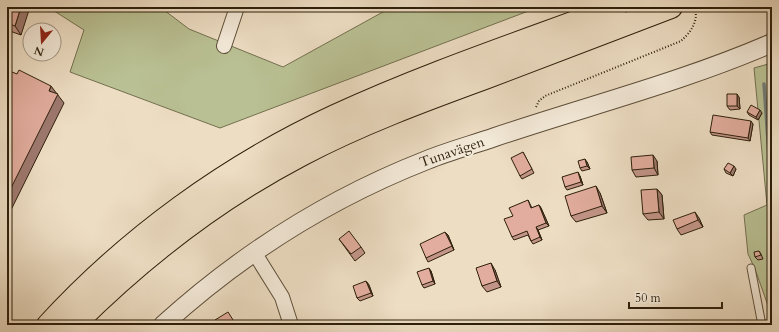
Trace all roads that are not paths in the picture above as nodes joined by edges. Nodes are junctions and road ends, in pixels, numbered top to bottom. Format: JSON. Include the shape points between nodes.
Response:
{"nodes":[{"id":1,"x":237,"y":7,"type":"edge"},
{"id":2,"x":616,"y":7,"type":"edge"},
{"id":3,"x":671,"y":7,"type":"edge"},
{"id":4,"x":772,"y":43,"type":"edge"},
{"id":5,"x":224,"y":46,"type":"dead end"},
{"id":6,"x":254,"y":252,"type":"junction"},
{"id":7,"x":751,"y":268,"type":"dead end"},
{"id":8,"x":48,"y":325,"type":"edge"},
{"id":9,"x":74,"y":325,"type":"edge"},
{"id":10,"x":163,"y":325,"type":"edge"},
{"id":11,"x":291,"y":325,"type":"edge"},
{"id":12,"x":762,"y":325,"type":"edge"}],
"edges":[{"from":1,"to":5,"type":"street"},
{"from":2,"to":8,"type":"highway","via":[[396,90],[275,147],[199,194],[145,234],[84,288]]},
{"from":3,"to":9,"type":"highway","via":[[403,109],[301,155],[238,191],[186,227],[122,279]]},
{"from":4,"to":6,"type":"street","name":"Tunavägen","via":[[695,73],[428,159],[377,182]]},
{"from":6,"to":10,"type":"street","name":"Tunavägen"},
{"from":6,"to":11,"type":"street","via":[[282,297]]},
{"from":7,"to":12,"type":"lane"}]}
